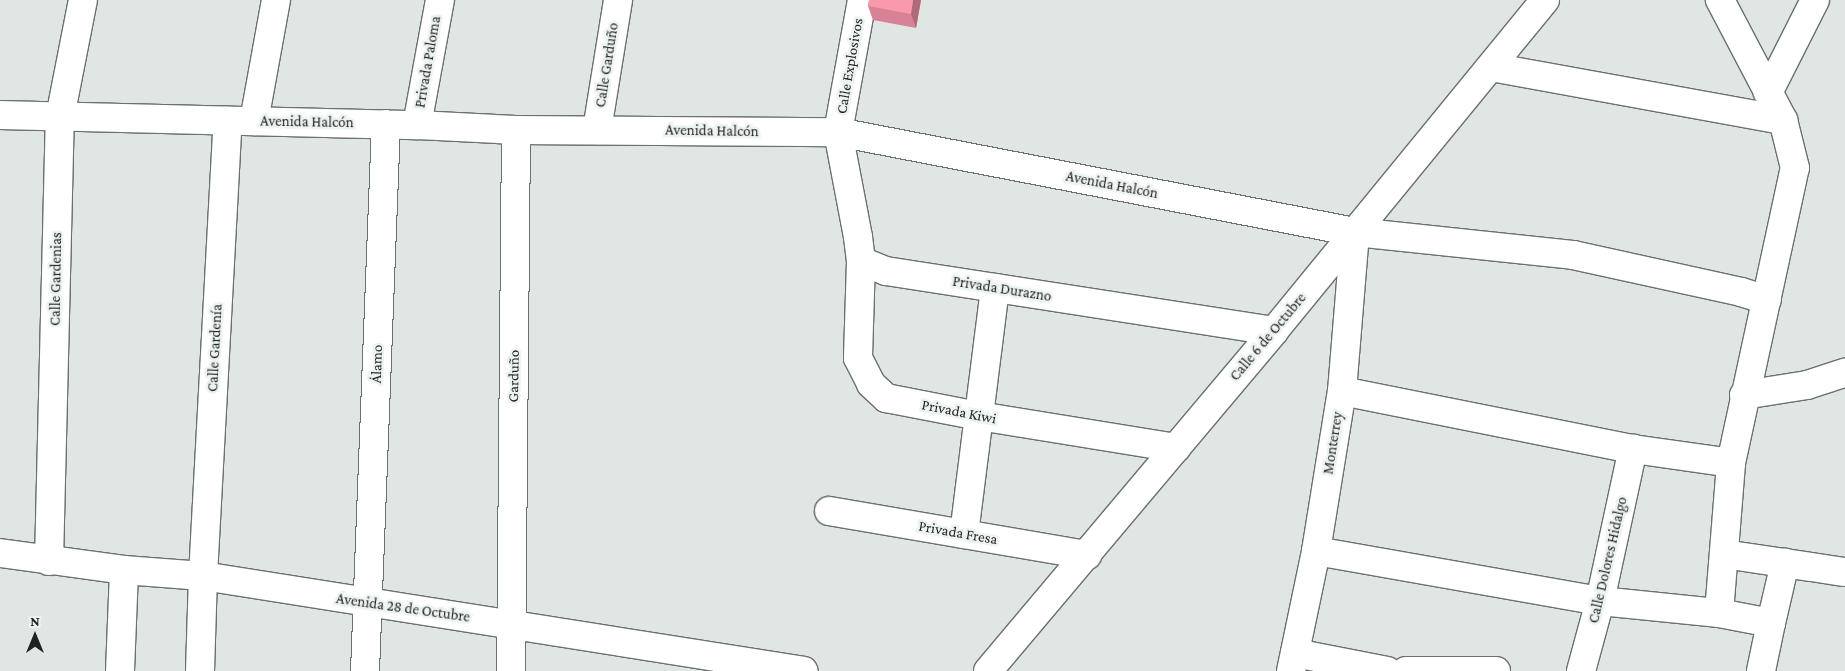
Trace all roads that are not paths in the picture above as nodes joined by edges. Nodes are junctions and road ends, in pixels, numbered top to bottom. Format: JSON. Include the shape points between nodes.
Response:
{"nodes":[{"id":1,"x":83,"y":0,"type":"edge"},
{"id":2,"x":276,"y":0,"type":"edge"},
{"id":3,"x":440,"y":0,"type":"edge"},
{"id":4,"x":618,"y":0,"type":"edge"},
{"id":5,"x":862,"y":0,"type":"edge"},
{"id":6,"x":1545,"y":0,"type":"edge"},
{"id":7,"x":1720,"y":0,"type":"edge"},
{"id":8,"x":1815,"y":0,"type":"edge"},
{"id":9,"x":1490,"y":67,"type":"junction"},
{"id":10,"x":1768,"y":92,"type":"junction"},
{"id":11,"x":0,"y":115,"type":"edge"},
{"id":12,"x":60,"y":117,"type":"junction"},
{"id":13,"x":1783,"y":120,"type":"junction"},
{"id":14,"x":241,"y":121,"type":"junction"},
{"id":15,"x":386,"y":124,"type":"junction"},
{"id":16,"x":417,"y":125,"type":"junction"},
{"id":17,"x":516,"y":130,"type":"junction"},
{"id":18,"x":596,"y":130,"type":"junction"},
{"id":19,"x":838,"y":132,"type":"junction"},
{"id":20,"x":1355,"y":232,"type":"junction"},
{"id":21,"x":861,"y":261,"type":"junction"},
{"id":22,"x":995,"y":288,"type":"junction"},
{"id":23,"x":1767,"y":300,"type":"junction"},
{"id":24,"x":1274,"y":331,"type":"junction"},
{"id":25,"x":1845,"y":373,"type":"edge"},
{"id":26,"x":1342,"y":391,"type":"junction"},
{"id":27,"x":1744,"y":395,"type":"junction"},
{"id":28,"x":979,"y":416,"type":"junction"},
{"id":29,"x":1176,"y":448,"type":"junction"},
{"id":30,"x":1633,"y":449,"type":"junction"},
{"id":31,"x":1731,"y":463,"type":"junction"},
{"id":32,"x":830,"y":511,"type":"dead end"},
{"id":33,"x":964,"y":534,"type":"junction"},
{"id":34,"x":1316,"y":551,"type":"junction"},
{"id":35,"x":0,"y":553,"type":"edge"},
{"id":36,"x":1724,"y":554,"type":"junction"},
{"id":37,"x":1087,"y":555,"type":"junction"},
{"id":38,"x":49,"y":561,"type":"junction"},
{"id":39,"x":1785,"y":563,"type":"junction"},
{"id":40,"x":124,"y":570,"type":"junction"},
{"id":41,"x":1845,"y":572,"type":"edge"},
{"id":42,"x":203,"y":576,"type":"junction"},
{"id":43,"x":1600,"y":601,"type":"junction"},
{"id":44,"x":368,"y":603,"type":"junction"},
{"id":45,"x":1719,"y":613,"type":"junction"},
{"id":46,"x":511,"y":623,"type":"junction"},
{"id":47,"x":1771,"y":623,"type":"junction"},
{"id":48,"x":686,"y":661,"type":"edge"},
{"id":49,"x":1293,"y":662,"type":"edge"},
{"id":50,"x":120,"y":671,"type":"edge"},
{"id":51,"x":200,"y":671,"type":"edge"},
{"id":52,"x":365,"y":671,"type":"edge"},
{"id":53,"x":511,"y":671,"type":"edge"},
{"id":54,"x":804,"y":671,"type":"edge"},
{"id":55,"x":988,"y":671,"type":"edge"},
{"id":56,"x":1387,"y":671,"type":"edge"},
{"id":57,"x":1406,"y":671,"type":"edge"},
{"id":58,"x":1496,"y":671,"type":"edge"},
{"id":59,"x":1581,"y":671,"type":"edge"},
{"id":60,"x":1761,"y":671,"type":"edge"}],
"edges":[{"from":1,"to":12,"type":"street","name":"Calle Gardenias"},
{"from":2,"to":14,"type":"street","name":"Calle Gardenía"},
{"from":3,"to":16,"type":"street","name":"Privada Paloma"},
{"from":4,"to":18,"type":"street","name":"Calle Garduño"},
{"from":5,"to":19,"type":"street","name":"Calle Explosivos"},
{"from":6,"to":9,"type":"street","name":"Calle 6 de Octubre"},
{"from":7,"to":10,"type":"street"},
{"from":8,"to":10,"type":"street"},
{"from":9,"to":13,"type":"street"},
{"from":9,"to":20,"type":"street","name":"Calle 6 de Octubre"},
{"from":10,"to":13,"type":"street"},
{"from":11,"to":12,"type":"street","name":"Avenida Halcón"},
{"from":12,"to":14,"type":"street","name":"Avenida Halcón"},
{"from":12,"to":38,"type":"street","name":"Calle Gardenias"},
{"from":13,"to":23,"type":"street","via":[[1795,168]]},
{"from":14,"to":15,"type":"street","name":"Avenida Halcón"},
{"from":14,"to":42,"type":"street","name":"Calle Gardenía"},
{"from":15,"to":16,"type":"street","name":"Avenida Halcón"},
{"from":15,"to":44,"type":"street","name":"Álamo"},
{"from":16,"to":17,"type":"street","name":"Avenida Halcón"},
{"from":17,"to":18,"type":"street","name":"Avenida Halcón"},
{"from":17,"to":46,"type":"street","name":"Garduño"},
{"from":18,"to":19,"type":"street","name":"Avenida Halcón"},
{"from":19,"to":20,"type":"street","name":"Avenida Halcón"},
{"from":19,"to":21,"type":"street"},
{"from":20,"to":23,"type":"street","name":"Avenida Halcón","via":[[1573,255]]},
{"from":20,"to":24,"type":"street","name":"Calle 6 de Octubre"},
{"from":20,"to":26,"type":"street","name":"Monterrey"},
{"from":21,"to":22,"type":"street","name":"Privada Durazno","via":[[886,271]]},
{"from":21,"to":28,"type":"street","name":"Privada Kiwi","via":[[858,358],[871,384],[886,398]]},
{"from":22,"to":24,"type":"street","name":"Privada Durazno"},
{"from":22,"to":28,"type":"street"},
{"from":23,"to":27,"type":"street"},
{"from":24,"to":29,"type":"street","name":"Calle 6 de Octubre"},
{"from":25,"to":27,"type":"street","via":[[1808,385]]},
{"from":26,"to":30,"type":"street"},
{"from":26,"to":34,"type":"street","name":"Monterrey"},
{"from":27,"to":31,"type":"street"},
{"from":28,"to":29,"type":"street","name":"Privada Kiwi"},
{"from":28,"to":33,"type":"street"},
{"from":29,"to":37,"type":"street","name":"Calle 6 de Octubre"},
{"from":30,"to":31,"type":"street"},
{"from":30,"to":43,"type":"street","name":"Calle Dolores Hidalgo"},
{"from":31,"to":36,"type":"street"},
{"from":32,"to":33,"type":"street","name":"Privada Fresa"},
{"from":33,"to":37,"type":"street","name":"Privada Fresa"},
{"from":34,"to":43,"type":"street"},
{"from":34,"to":49,"type":"street","name":"Monterrey"},
{"from":35,"to":38,"type":"street","name":"Avenida 28 de Octubre"},
{"from":36,"to":39,"type":"street"},
{"from":36,"to":45,"type":"street"},
{"from":37,"to":55,"type":"street","name":"Calle 6 de Octubre"},
{"from":38,"to":40,"type":"street","name":"Avenida 28 de Octubre"},
{"from":39,"to":41,"type":"street"},
{"from":39,"to":47,"type":"street"},
{"from":40,"to":42,"type":"street","name":"Avenida 28 de Octubre"},
{"from":40,"to":50,"type":"street"},
{"from":42,"to":44,"type":"street","name":"Avenida 28 de Octubre"},
{"from":42,"to":51,"type":"street","name":"Calle Gardenía"},
{"from":43,"to":45,"type":"street"},
{"from":43,"to":59,"type":"street","name":"Calle Dolores Hidalgo"},
{"from":44,"to":46,"type":"street","name":"Avenida 28 de Octubre"},
{"from":44,"to":52,"type":"street","name":"Álamo"},
{"from":45,"to":47,"type":"street"},
{"from":46,"to":48,"type":"street","name":"Avenida 28 de Octubre"},
{"from":46,"to":53,"type":"street","name":"Garduño"},
{"from":47,"to":60,"type":"street"},
{"from":48,"to":54,"type":"street","name":"Avenida 28 de Octubre"},
{"from":49,"to":56,"type":"street"},
{"from":57,"to":58,"type":"street"}]}
